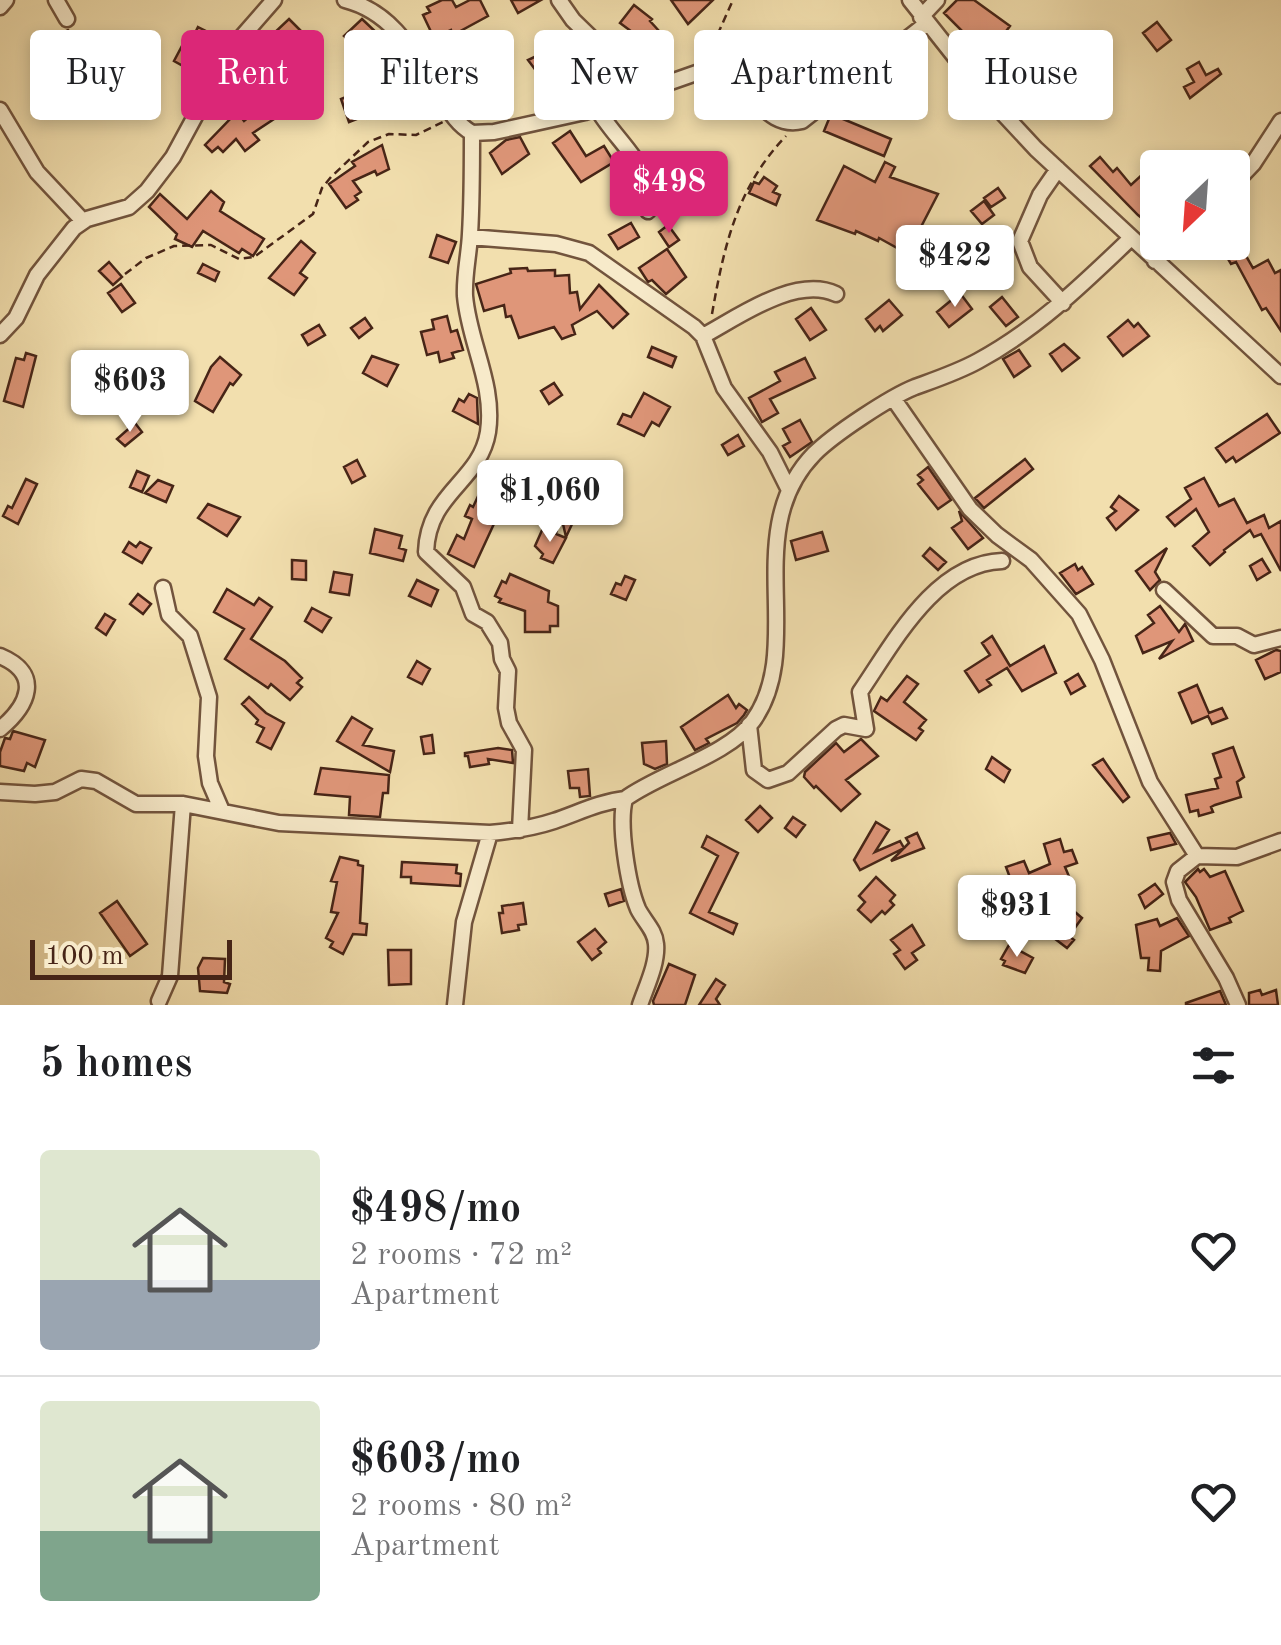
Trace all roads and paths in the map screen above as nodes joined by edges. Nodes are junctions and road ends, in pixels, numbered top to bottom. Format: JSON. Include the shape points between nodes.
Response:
{"nodes":[{"id":1,"x":6,"y":0,"type":"edge"},
{"id":2,"x":56,"y":0,"type":"edge"},
{"id":3,"x":274,"y":0,"type":"edge"},
{"id":4,"x":344,"y":0,"type":"edge"},
{"id":5,"x":559,"y":0,"type":"edge"},
{"id":6,"x":733,"y":0,"type":"edge"},
{"id":7,"x":910,"y":0,"type":"edge"},
{"id":8,"x":937,"y":0,"type":"edge"},
{"id":9,"x":0,"y":7,"type":"edge"},
{"id":10,"x":67,"y":19,"type":"dead end"},
{"id":11,"x":923,"y":20,"type":"junction"},
{"id":12,"x":397,"y":30,"type":"edge"},
{"id":13,"x":582,"y":30,"type":"edge"},
{"id":14,"x":720,"y":30,"type":"edge"},
{"id":15,"x":0,"y":110,"type":"edge"},
{"id":16,"x":446,"y":120,"type":"edge"},
{"id":17,"x":457,"y":120,"type":"edge"},
{"id":18,"x":546,"y":120,"type":"edge"},
{"id":19,"x":603,"y":120,"type":"edge"},
{"id":20,"x":776,"y":120,"type":"edge"},
{"id":21,"x":802,"y":121,"type":"junction"},
{"id":22,"x":1281,"y":121,"type":"edge"},
{"id":23,"x":472,"y":134,"type":"junction"},
{"id":24,"x":1250,"y":167,"type":"edge"},
{"id":25,"x":1058,"y":169,"type":"junction"},
{"id":26,"x":648,"y":211,"type":"dead end"},
{"id":27,"x":83,"y":222,"type":"junction"},
{"id":28,"x":470,"y":237,"type":"junction"},
{"id":29,"x":1131,"y":238,"type":"junction"},
{"id":30,"x":1140,"y":246,"type":"edge"},
{"id":31,"x":1155,"y":260,"type":"edge"},
{"id":32,"x":125,"y":274,"type":"dead end"},
{"id":33,"x":836,"y":294,"type":"dead end"},
{"id":34,"x":1063,"y":303,"type":"junction"},
{"id":35,"x":707,"y":334,"type":"junction"},
{"id":36,"x":0,"y":336,"type":"edge"},
{"id":37,"x":1281,"y":376,"type":"edge"},
{"id":38,"x":893,"y":398,"type":"junction"},
{"id":39,"x":789,"y":490,"type":"junction"},
{"id":40,"x":1002,"y":561,"type":"dead end"},
{"id":41,"x":163,"y":588,"type":"dead end"},
{"id":42,"x":1164,"y":590,"type":"dead end"},
{"id":43,"x":1281,"y":638,"type":"edge"},
{"id":44,"x":0,"y":656,"type":"edge"},
{"id":45,"x":750,"y":725,"type":"junction"},
{"id":46,"x":0,"y":730,"type":"edge"},
{"id":47,"x":0,"y":792,"type":"edge"},
{"id":48,"x":624,"y":799,"type":"junction"},
{"id":49,"x":183,"y":804,"type":"junction"},
{"id":50,"x":222,"y":811,"type":"junction"},
{"id":51,"x":520,"y":830,"type":"junction"},
{"id":52,"x":490,"y":834,"type":"junction"},
{"id":53,"x":1281,"y":841,"type":"edge"},
{"id":54,"x":1197,"y":856,"type":"junction"},
{"id":55,"x":158,"y":1002,"type":"dead end"},
{"id":56,"x":455,"y":1005,"type":"edge"},
{"id":57,"x":640,"y":1005,"type":"edge"},
{"id":58,"x":1238,"y":1005,"type":"edge"}],
"edges":[{"from":1,"to":9,"type":"street"},
{"from":2,"to":10,"type":"street"},
{"from":3,"to":27,"type":"street","via":[[232,48],[173,157],[138,201]]},
{"from":4,"to":12,"type":"street","via":[[374,11]]},
{"from":5,"to":13,"type":"street"},
{"from":6,"to":14,"type":"path"},
{"from":7,"to":11,"type":"street"},
{"from":8,"to":11,"type":"street"},
{"from":11,"to":21,"type":"street"},
{"from":11,"to":25,"type":"street"},
{"from":15,"to":27,"type":"street","via":[[37,172]]},
{"from":16,"to":32,"type":"path","via":[[424,132],[368,142],[330,177],[315,212],[254,257],[211,245],[174,246]]},
{"from":17,"to":23,"type":"street"},
{"from":18,"to":23,"type":"street"},
{"from":19,"to":26,"type":"street","via":[[647,178]]},
{"from":20,"to":21,"type":"street"},
{"from":21,"to":35,"type":"path","via":[[764,159],[741,200]]},
{"from":22,"to":24,"type":"street"},
{"from":23,"to":28,"type":"street"},
{"from":25,"to":29,"type":"street"},
{"from":25,"to":34,"type":"street","via":[[1020,241],[1030,267]]},
{"from":27,"to":36,"type":"street","via":[[37,275]]},
{"from":28,"to":35,"type":"street","via":[[589,253]]},
{"from":28,"to":51,"type":"street","via":[[466,301],[490,397],[488,427],[476,464],[433,516],[426,552],[463,587],[472,611],[500,644],[509,676],[506,708],[524,750]]},
{"from":29,"to":30,"type":"street"},
{"from":29,"to":34,"type":"street"},
{"from":31,"to":37,"type":"street"},
{"from":33,"to":35,"type":"street","via":[[825,289],[773,298]]},
{"from":34,"to":38,"type":"street","via":[[981,359]]},
{"from":35,"to":39,"type":"street","via":[[724,388]]},
{"from":38,"to":39,"type":"street","via":[[814,454]]},
{"from":38,"to":54,"type":"street","via":[[970,508],[1080,614],[1150,782]]},
{"from":39,"to":45,"type":"street","via":[[776,538],[774,655]]},
{"from":40,"to":45,"type":"street","via":[[986,562],[934,591],[901,629],[860,692],[866,730],[844,724],[788,773],[768,780],[754,770]]},
{"from":41,"to":50,"type":"street","via":[[169,615],[190,636],[209,697],[206,756]]},
{"from":42,"to":43,"type":"street","via":[[1213,636],[1238,636],[1254,645]]},
{"from":44,"to":46,"type":"street","via":[[19,667],[26,691],[23,708]]},
{"from":45,"to":48,"type":"street"},
{"from":47,"to":49,"type":"street","via":[[55,792],[81,780],[96,781],[136,804]]},
{"from":48,"to":51,"type":"street"},
{"from":48,"to":57,"type":"street","via":[[638,910],[657,948]]},
{"from":49,"to":50,"type":"street"},
{"from":49,"to":55,"type":"street","via":[[170,976]]},
{"from":50,"to":52,"type":"street","via":[[279,823]]},
{"from":51,"to":52,"type":"street"},
{"from":52,"to":56,"type":"street","via":[[464,922]]},
{"from":53,"to":54,"type":"street","via":[[1237,857]]},
{"from":54,"to":58,"type":"street","via":[[1174,882]]}]}
